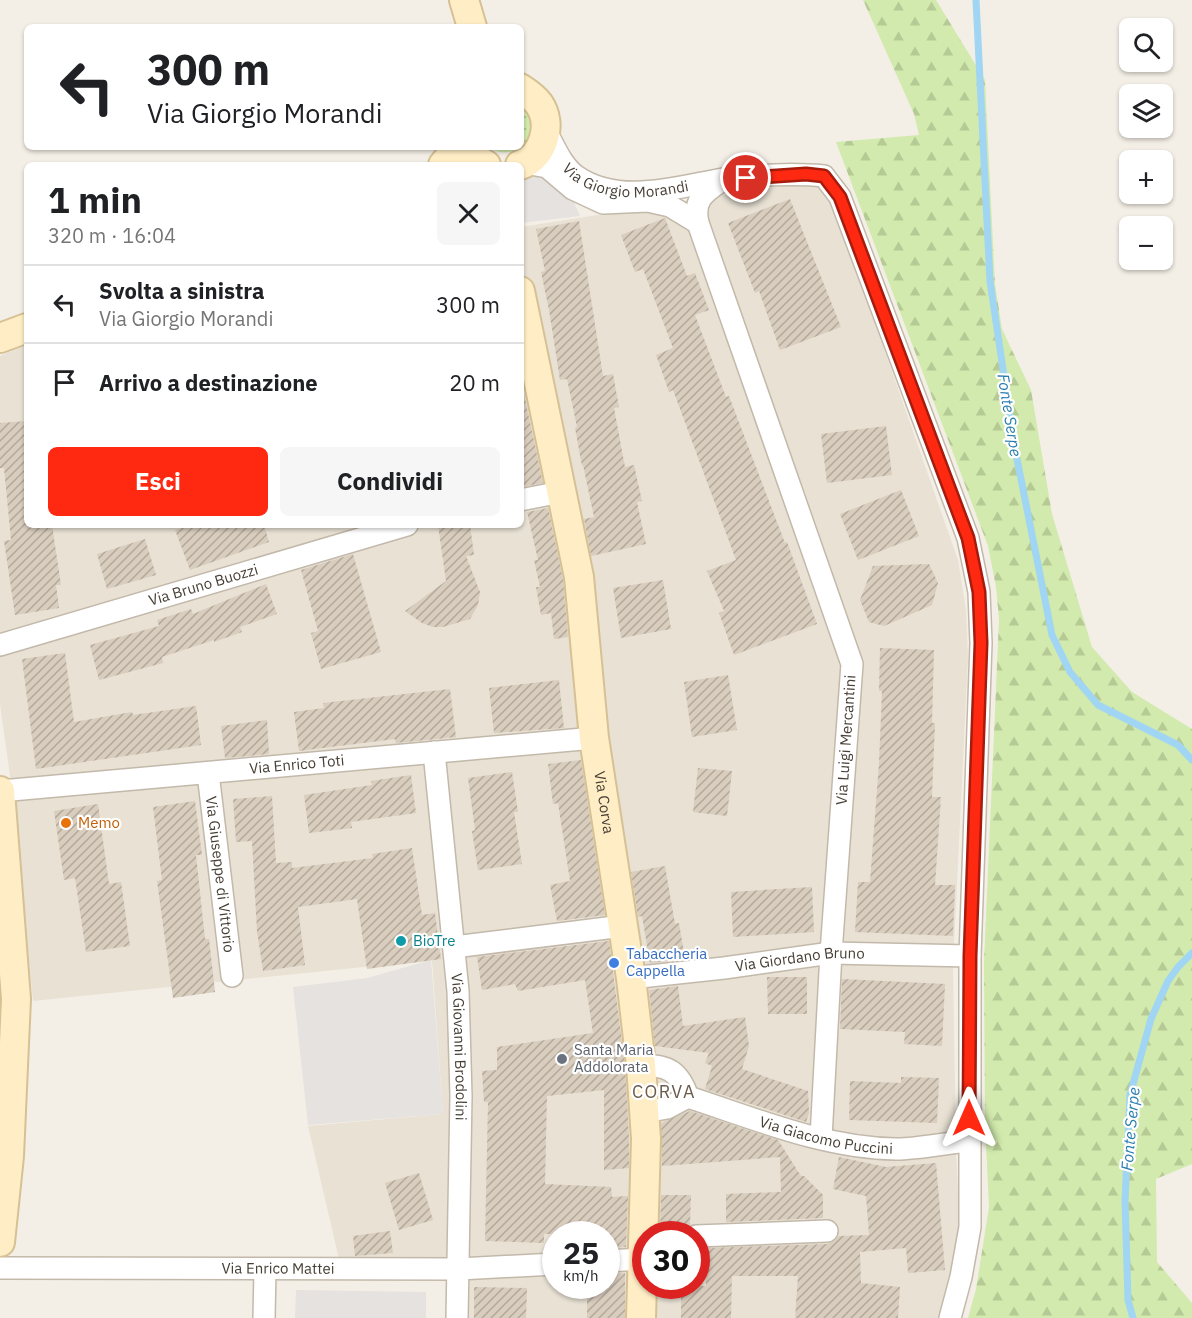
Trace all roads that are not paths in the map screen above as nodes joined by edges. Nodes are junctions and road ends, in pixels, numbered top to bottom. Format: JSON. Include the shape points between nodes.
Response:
{"nodes":[{"id":1,"x":464,"y":0,"type":"edge"},
{"id":2,"x":471,"y":24,"type":"edge"},
{"id":3,"x":524,"y":91,"type":"edge"},
{"id":4,"x":546,"y":131,"type":"junction"},
{"id":5,"x":456,"y":150,"type":"edge"},
{"id":6,"x":470,"y":150,"type":"edge"},
{"id":7,"x":446,"y":162,"type":"edge"},
{"id":8,"x":481,"y":162,"type":"edge"},
{"id":9,"x":524,"y":163,"type":"edge"},
{"id":10,"x":524,"y":164,"type":"edge"},
{"id":11,"x":726,"y":179,"type":"junction"},
{"id":12,"x":698,"y":223,"type":"junction"},
{"id":13,"x":524,"y":311,"type":"edge"},
{"id":14,"x":24,"y":329,"type":"edge"},
{"id":15,"x":0,"y":338,"type":"edge"},
{"id":16,"x":561,"y":492,"type":"junction"},
{"id":17,"x":524,"y":499,"type":"edge"},
{"id":18,"x":396,"y":528,"type":"edge"},
{"id":19,"x":0,"y":645,"type":"edge"},
{"id":20,"x":594,"y":738,"type":"junction"},
{"id":21,"x":434,"y":752,"type":"junction"},
{"id":22,"x":208,"y":773,"type":"junction"},
{"id":23,"x":0,"y":791,"type":"edge"},
{"id":24,"x":623,"y":926,"type":"junction"},
{"id":25,"x":454,"y":947,"type":"junction"},
{"id":26,"x":831,"y":953,"type":"junction"},
{"id":27,"x":970,"y":956,"type":"junction"},
{"id":28,"x":232,"y":976,"type":"dead end"},
{"id":29,"x":631,"y":978,"type":"junction"},
{"id":30,"x":641,"y":1065,"type":"junction"},
{"id":31,"x":688,"y":1097,"type":"junction"},
{"id":32,"x":645,"y":1112,"type":"junction"},
{"id":33,"x":821,"y":1138,"type":"junction"},
{"id":34,"x":969,"y":1141,"type":"junction"},
{"id":35,"x":644,"y":1221,"type":"edge"},
{"id":36,"x":827,"y":1232,"type":"dead end"},
{"id":37,"x":710,"y":1236,"type":"edge"},
{"id":38,"x":0,"y":1242,"type":"edge"},
{"id":39,"x":542,"y":1265,"type":"edge"},
{"id":40,"x":0,"y":1268,"type":"edge"},
{"id":41,"x":459,"y":1269,"type":"junction"},
{"id":42,"x":265,"y":1270,"type":"junction"},
{"id":43,"x":642,"y":1299,"type":"edge"},
{"id":44,"x":264,"y":1318,"type":"edge"},
{"id":45,"x":457,"y":1318,"type":"edge"},
{"id":46,"x":641,"y":1318,"type":"edge"},
{"id":47,"x":950,"y":1318,"type":"edge"}],
"edges":[{"from":1,"to":2,"type":"street"},
{"from":3,"to":4,"type":"street","via":[[540,105]]},
{"from":4,"to":9,"type":"street","via":[[535,155]]},
{"from":4,"to":11,"type":"street","name":"Via Giorgio Morandi","via":[[559,156],[576,176],[599,187],[622,192],[655,191]]},
{"from":5,"to":7,"type":"street"},
{"from":6,"to":8,"type":"street"},
{"from":10,"to":12,"type":"street","name":"Via Giorgio Morandi","via":[[547,167],[573,189],[603,203],[648,201],[670,206]]},
{"from":11,"to":12,"type":"street","name":"Via Giorgio Morandi","via":[[704,191],[696,212]]},
{"from":11,"to":27,"type":"street","name":"Via Giorgio Morandi","via":[[824,176],[840,197],[968,538],[979,592],[981,643]]},
{"from":12,"to":26,"type":"street","name":"Via Luigi Mercantini","via":[[852,664]]},
{"from":13,"to":16,"type":"street","name":"Via Corva"},
{"from":14,"to":15,"type":"street"},
{"from":16,"to":17,"type":"street"},
{"from":16,"to":20,"type":"street","name":"Via Corva","via":[[579,578]]},
{"from":18,"to":19,"type":"street","name":"Via Bruno Buozzi"},
{"from":20,"to":21,"type":"street","name":"Via Enrico Toti"},
{"from":20,"to":24,"type":"street","name":"Via Corva"},
{"from":21,"to":22,"type":"street","name":"Via Enrico Toti"},
{"from":21,"to":25,"type":"street","name":"Via Giovanni Brodolini"},
{"from":22,"to":23,"type":"street","name":"Via Enrico Toti"},
{"from":22,"to":28,"type":"street","name":"Via Giuseppe di Vittorio"},
{"from":23,"to":38,"type":"street","via":[[16,999],[9,1156]]},
{"from":24,"to":25,"type":"street"},
{"from":24,"to":29,"type":"street","name":"Via Corva"},
{"from":25,"to":41,"type":"street","name":"Via Giovanni Brodolini","via":[[461,1096]]},
{"from":26,"to":27,"type":"street","name":"Via Giordano Bruno"},
{"from":26,"to":29,"type":"street","name":"Via Giordano Bruno"},
{"from":26,"to":33,"type":"street","name":"Via Luigi Mercantini"},
{"from":27,"to":34,"type":"street"},
{"from":29,"to":30,"type":"street","name":"Via Corva"},
{"from":30,"to":31,"type":"street","via":[[671,1070],[679,1077]]},
{"from":30,"to":32,"type":"street","name":"Via Corva"},
{"from":31,"to":32,"type":"street","via":[[667,1108]]},
{"from":31,"to":33,"type":"street","name":"Via Giacomo Puccini"},
{"from":32,"to":35,"type":"street","name":"Via Corva"},
{"from":33,"to":34,"type":"street","name":"Via Giacomo Puccini","via":[[899,1149]]},
{"from":34,"to":47,"type":"street","via":[[970,1227]]},
{"from":36,"to":37,"type":"street"},
{"from":39,"to":41,"type":"street","name":"Via Enrico Mattei"},
{"from":40,"to":42,"type":"street","name":"Via Enrico Mattei"},
{"from":41,"to":42,"type":"street","name":"Via Enrico Mattei"},
{"from":41,"to":45,"type":"street","name":"Via Giovanni Brodolini"},
{"from":42,"to":44,"type":"street"},
{"from":43,"to":46,"type":"street","name":"Via Corva"}]}
